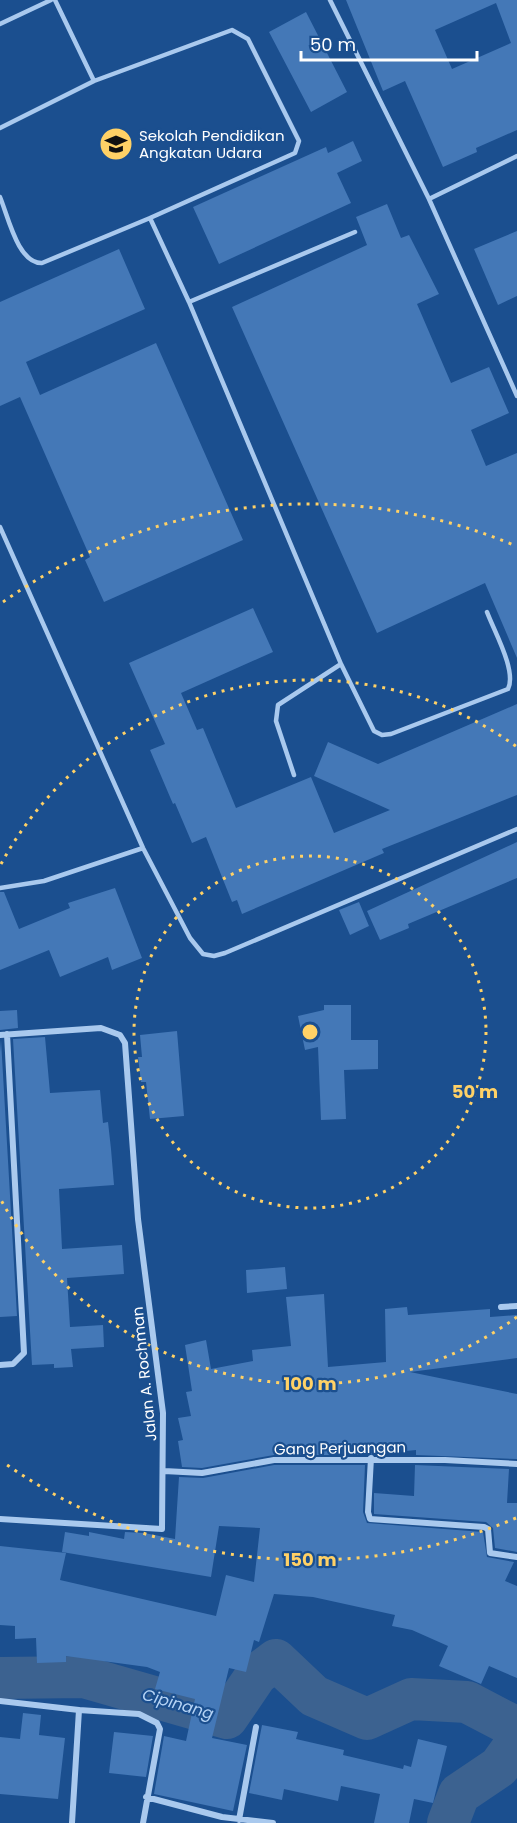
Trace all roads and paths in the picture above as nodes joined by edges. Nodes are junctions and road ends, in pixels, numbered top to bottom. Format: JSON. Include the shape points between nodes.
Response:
{"nodes":[{"id":1,"x":53,"y":0,"type":"edge"},
{"id":2,"x":330,"y":0,"type":"edge"},
{"id":3,"x":0,"y":24,"type":"edge"},
{"id":4,"x":94,"y":81,"type":"junction"},
{"id":5,"x":0,"y":129,"type":"edge"},
{"id":6,"x":517,"y":156,"type":"edge"},
{"id":7,"x":0,"y":197,"type":"edge"},
{"id":8,"x":429,"y":199,"type":"junction"},
{"id":9,"x":150,"y":218,"type":"junction"},
{"id":10,"x":356,"y":232,"type":"dead end"},
{"id":11,"x":189,"y":302,"type":"junction"},
{"id":12,"x":517,"y":396,"type":"edge"},
{"id":13,"x":0,"y":527,"type":"edge"},
{"id":14,"x":486,"y":612,"type":"dead end"},
{"id":15,"x":340,"y":664,"type":"junction"},
{"id":16,"x":294,"y":775,"type":"dead end"},
{"id":17,"x":517,"y":829,"type":"edge"},
{"id":18,"x":143,"y":848,"type":"junction"},
{"id":19,"x":0,"y":888,"type":"edge"},
{"id":20,"x":3,"y":1034,"type":"edge"},
{"id":21,"x":517,"y":1306,"type":"edge"},
{"id":22,"x":501,"y":1307,"type":"dead end"},
{"id":23,"x":0,"y":1365,"type":"edge"},
{"id":24,"x":371,"y":1458,"type":"junction"},
{"id":25,"x":517,"y":1464,"type":"edge"},
{"id":26,"x":167,"y":1471,"type":"junction"},
{"id":27,"x":0,"y":1519,"type":"edge"},
{"id":28,"x":517,"y":1557,"type":"edge"},
{"id":29,"x":0,"y":1701,"type":"edge"},
{"id":30,"x":79,"y":1710,"type":"junction"},
{"id":31,"x":256,"y":1727,"type":"dead end"},
{"id":32,"x":146,"y":1797,"type":"junction"},
{"id":33,"x":239,"y":1820,"type":"junction"},
{"id":34,"x":72,"y":1823,"type":"edge"},
{"id":35,"x":143,"y":1823,"type":"edge"},
{"id":36,"x":273,"y":1823,"type":"edge"}],
"edges":[{"from":1,"to":3,"type":"lane"},
{"from":1,"to":4,"type":"lane"},
{"from":2,"to":8,"type":"lane"},
{"from":4,"to":5,"type":"lane"},
{"from":4,"to":9,"type":"lane","via":[[226,31],[238,31],[248,39],[298,136],[295,153]]},
{"from":6,"to":8,"type":"lane"},
{"from":7,"to":9,"type":"lane","via":[[22,254],[38,263]]},
{"from":8,"to":12,"type":"lane"},
{"from":9,"to":11,"type":"lane"},
{"from":10,"to":11,"type":"lane"},
{"from":11,"to":15,"type":"lane"},
{"from":13,"to":18,"type":"lane"},
{"from":14,"to":15,"type":"lane","via":[[510,669],[512,682],[508,688],[392,734],[374,731]]},
{"from":15,"to":16,"type":"lane","via":[[278,705],[276,722]]},
{"from":17,"to":18,"type":"lane","via":[[214,956],[203,954],[190,938]]},
{"from":18,"to":19,"type":"lane","via":[[44,880]]},
{"from":20,"to":23,"type":"street","via":[[24,1353],[13,1364]]},
{"from":20,"to":26,"type":"street","name":"Jalan A. Rochman","via":[[101,1028],[120,1035],[128,1054],[138,1219]]},
{"from":21,"to":22,"type":"street"},
{"from":24,"to":25,"type":"street","name":"Gang Perjuangan"},
{"from":24,"to":26,"type":"street","name":"Gang Perjuangan","via":[[274,1460],[202,1473]]},
{"from":24,"to":28,"type":"street","via":[[368,1518],[484,1527],[488,1529],[490,1553]]},
{"from":26,"to":27,"type":"street","name":"Jalan A. Rochman","via":[[162,1529]]},
{"from":29,"to":30,"type":"street"},
{"from":30,"to":32,"type":"street","via":[[139,1714],[157,1723],[160,1729]]},
{"from":30,"to":34,"type":"street"},
{"from":31,"to":33,"type":"street"},
{"from":32,"to":33,"type":"street"},
{"from":32,"to":35,"type":"street"},
{"from":33,"to":36,"type":"street"}]}
